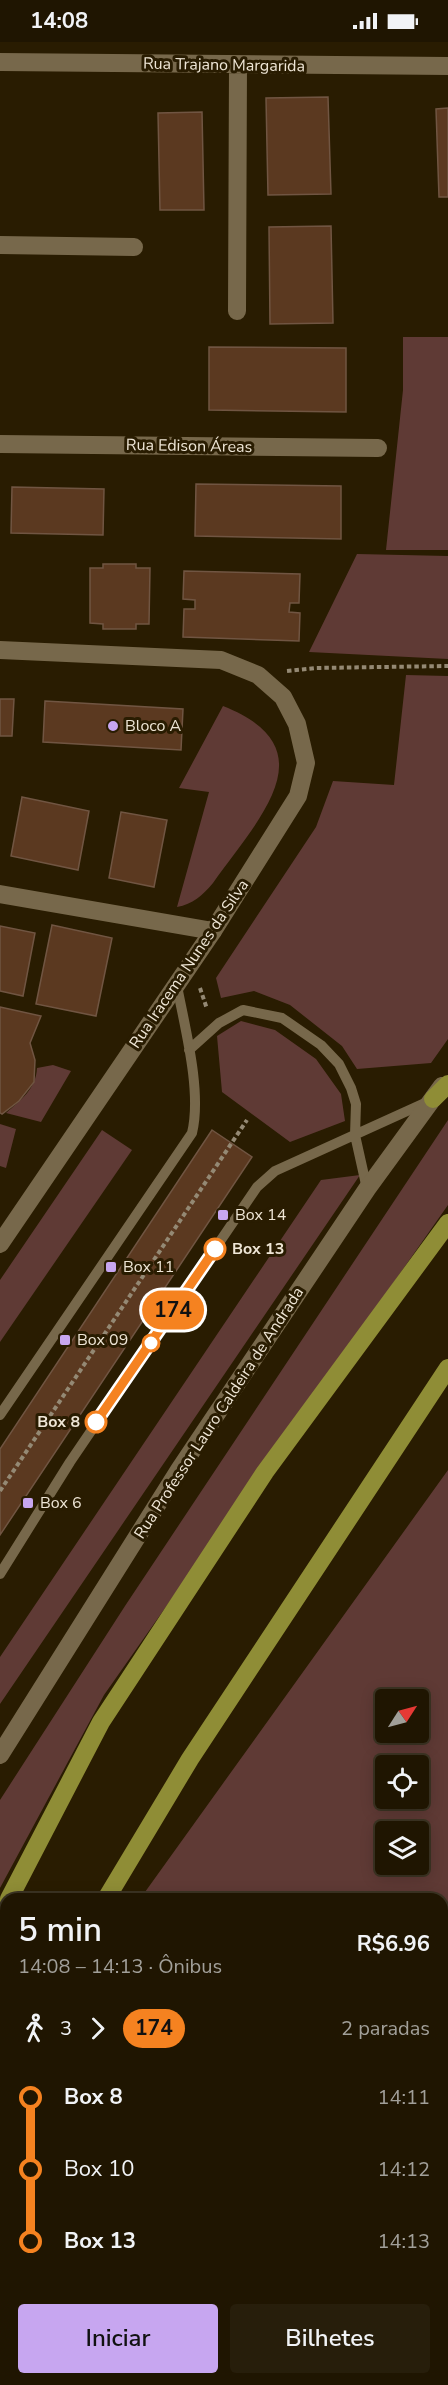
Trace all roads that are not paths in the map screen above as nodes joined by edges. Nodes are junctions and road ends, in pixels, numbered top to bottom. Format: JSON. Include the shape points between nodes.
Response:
{"nodes":[{"id":1,"x":0,"y":62,"type":"edge"},
{"id":2,"x":238,"y":65,"type":"junction"},
{"id":3,"x":448,"y":66,"type":"edge"},
{"id":4,"x":0,"y":245,"type":"edge"},
{"id":5,"x":134,"y":247,"type":"dead end"},
{"id":6,"x":237,"y":311,"type":"dead end"},
{"id":7,"x":0,"y":444,"type":"edge"},
{"id":8,"x":378,"y":448,"type":"dead end"},
{"id":9,"x":0,"y":650,"type":"edge"},
{"id":10,"x":0,"y":894,"type":"edge"},
{"id":11,"x":213,"y":932,"type":"junction"},
{"id":12,"x":176,"y":986,"type":"junction"},
{"id":13,"x":189,"y":1050,"type":"junction"},
{"id":14,"x":448,"y":1078,"type":"edge"},
{"id":15,"x":448,"y":1084,"type":"edge"},
{"id":16,"x":433,"y":1100,"type":"junction"},
{"id":17,"x":355,"y":1135,"type":"junction"},
{"id":18,"x":367,"y":1189,"type":"junction"},
{"id":19,"x":448,"y":1223,"type":"edge"},
{"id":20,"x":0,"y":1244,"type":"edge"},
{"id":21,"x":448,"y":1368,"type":"edge"},
{"id":22,"x":0,"y":1415,"type":"edge"},
{"id":23,"x":0,"y":1574,"type":"edge"},
{"id":24,"x":0,"y":1755,"type":"edge"},
{"id":25,"x":12,"y":1893,"type":"edge"},
{"id":26,"x":110,"y":1893,"type":"edge"}],
"edges":[{"from":1,"to":2,"type":"street","name":"Rua Trajano Margarida"},
{"from":2,"to":3,"type":"street","name":"Rua Trajano Margarida"},
{"from":2,"to":6,"type":"street"},
{"from":4,"to":5,"type":"street"},
{"from":7,"to":8,"type":"street","name":"Rua Edison Áreas"},
{"from":9,"to":11,"type":"street","name":"Rua Iracema Nunes da Silva","via":[[221,660],[258,675],[284,697],[297,724],[306,762],[298,796]]},
{"from":10,"to":11,"type":"street"},
{"from":11,"to":12,"type":"street","name":"Rua Iracema Nunes da Silva"},
{"from":12,"to":13,"type":"lane"},
{"from":12,"to":20,"type":"street","name":"Rua Iracema Nunes da Silva"},
{"from":13,"to":17,"type":"lane","via":[[219,1023],[243,1010],[282,1018],[321,1045],[339,1064],[356,1104]]},
{"from":13,"to":22,"type":"lane","via":[[195,1121],[192,1133]]},
{"from":14,"to":16,"type":"street","name":"Rua Professor Lauro Caldeira de Andrada"},
{"from":15,"to":16,"type":"main road"},
{"from":16,"to":17,"type":"lane"},
{"from":16,"to":18,"type":"street","name":"Rua Professor Lauro Caldeira de Andrada"},
{"from":17,"to":18,"type":"lane"},
{"from":17,"to":23,"type":"lane","via":[[275,1172],[257,1187],[70,1462]]},
{"from":18,"to":24,"type":"street","name":"Rua Professor Lauro Caldeira de Andrada","via":[[179,1470]]},
{"from":19,"to":25,"type":"main road","via":[[265,1472],[101,1722]]},
{"from":21,"to":26,"type":"main road","via":[[190,1759]]}]}
